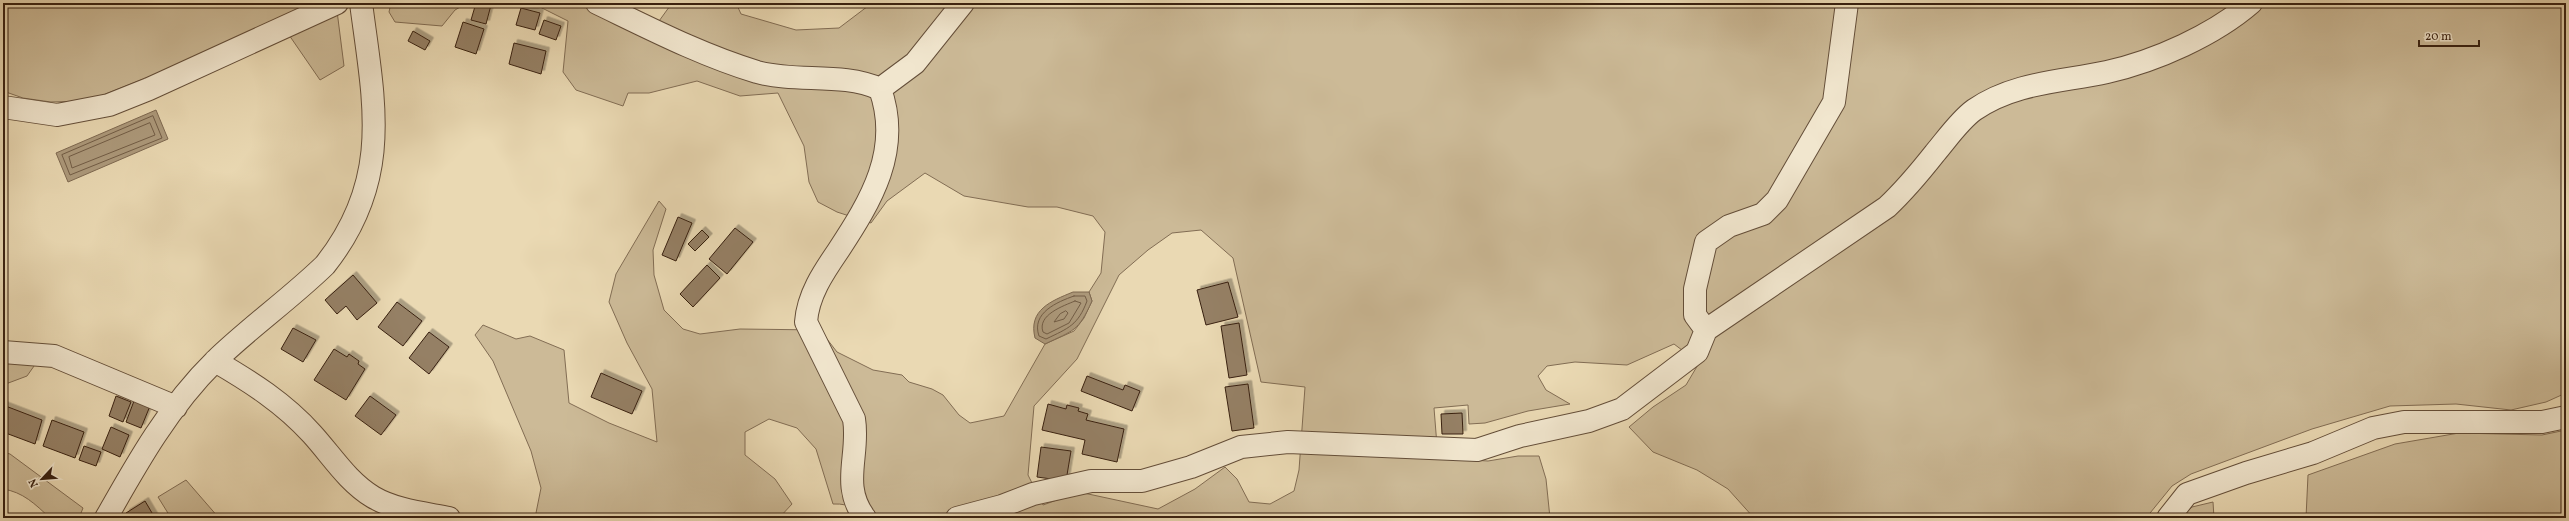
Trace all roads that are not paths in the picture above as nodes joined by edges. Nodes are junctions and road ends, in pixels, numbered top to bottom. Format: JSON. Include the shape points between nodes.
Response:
{"nodes":[{"id":1,"x":338,"y":3,"type":"edge"},
{"id":2,"x":361,"y":3,"type":"edge"},
{"id":3,"x":597,"y":3,"type":"edge"},
{"id":4,"x":963,"y":3,"type":"edge"},
{"id":5,"x":1847,"y":3,"type":"edge"},
{"id":6,"x":2251,"y":3,"type":"edge"},
{"id":7,"x":880,"y":88,"type":"junction"},
{"id":8,"x":3,"y":107,"type":"edge"},
{"id":9,"x":1706,"y":330,"type":"junction"},
{"id":10,"x":3,"y":352,"type":"edge"},
{"id":11,"x":215,"y":362,"type":"junction"},
{"id":12,"x":176,"y":407,"type":"junction"},
{"id":13,"x":2566,"y":417,"type":"edge"},
{"id":14,"x":106,"y":518,"type":"edge"},
{"id":15,"x":449,"y":518,"type":"edge"},
{"id":16,"x":865,"y":518,"type":"edge"},
{"id":17,"x":957,"y":518,"type":"edge"},
{"id":18,"x":2168,"y":518,"type":"edge"}],
"edges":[{"from":1,"to":8,"type":"street","via":[[108,105],[57,115]]},
{"from":2,"to":11,"type":"street","via":[[375,143],[364,198],[340,246],[326,265]]},
{"from":3,"to":7,"type":"street","via":[[680,43],[758,72],[819,80],[862,81]]},
{"from":4,"to":7,"type":"street","via":[[915,62]]},
{"from":5,"to":9,"type":"street","via":[[1834,102],[1777,200],[1763,214],[1729,226],[1706,242],[1695,288],[1695,315]]},
{"from":6,"to":9,"type":"street","via":[[2230,21],[2153,59],[2108,72],[2023,87],[1974,110],[1909,186],[1887,207]]},
{"from":7,"to":16,"type":"street","via":[[887,109],[887,149],[879,181],[859,219],[820,278],[807,309],[806,322],[854,419],[856,434],[850,481],[857,507]]},
{"from":9,"to":17,"type":"street","via":[[1697,352],[1622,410],[1589,421],[1520,436],[1477,450],[1288,442],[1241,447],[1142,481],[1091,480],[1033,494],[1002,506]]},
{"from":10,"to":12,"type":"street","via":[[54,356]]},
{"from":11,"to":12,"type":"street"},
{"from":11,"to":15,"type":"street","via":[[283,405],[312,434],[354,484],[374,497],[400,508]]},
{"from":12,"to":14,"type":"street","via":[[146,448]]},
{"from":13,"to":18,"type":"street","via":[[2542,422],[2404,422],[2373,428],[2313,453],[2187,494]]}]}
